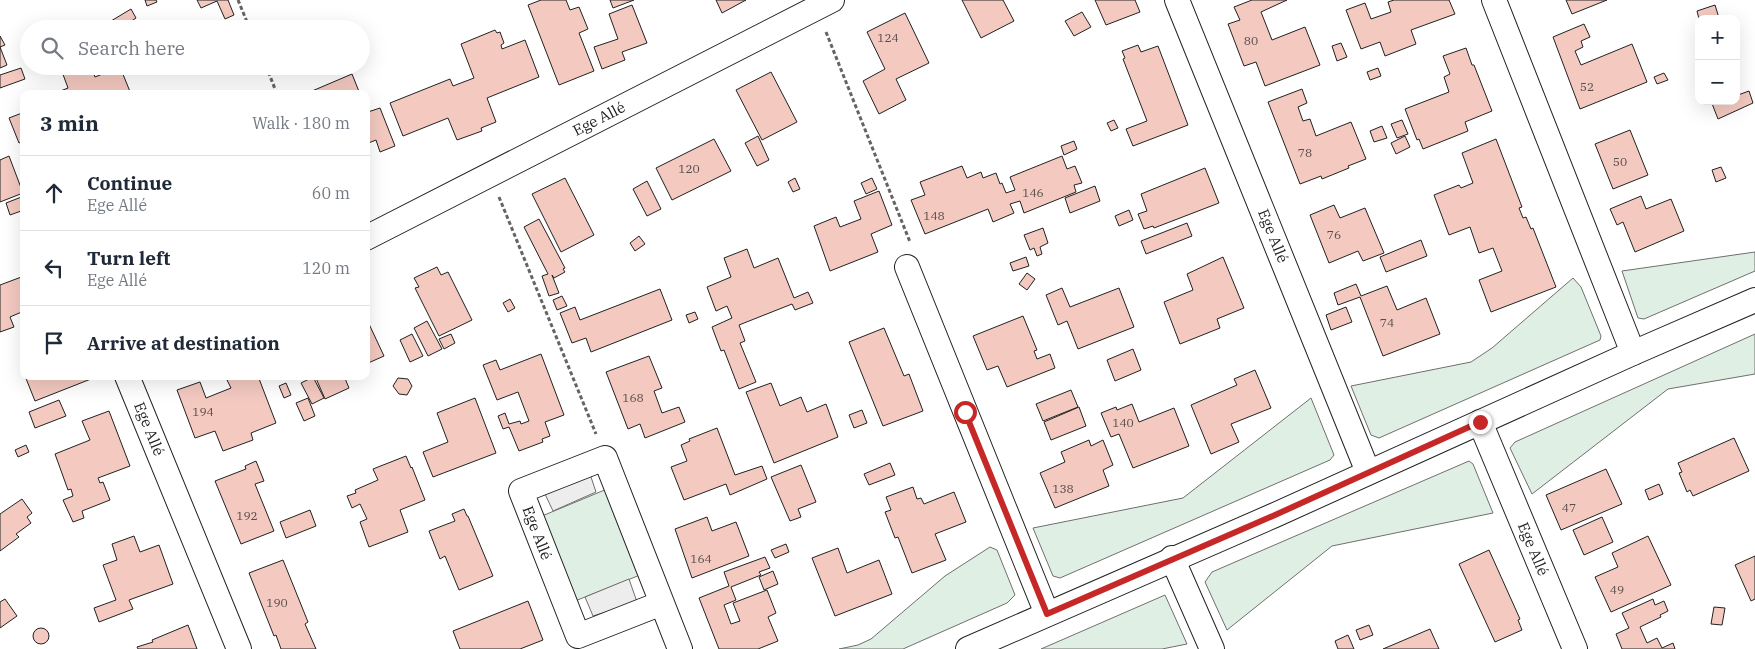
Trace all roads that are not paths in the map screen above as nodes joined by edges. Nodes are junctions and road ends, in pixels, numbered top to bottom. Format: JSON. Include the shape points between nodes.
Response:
{"nodes":[{"id":1,"x":1177,"y":0,"type":"edge"},
{"id":2,"x":1494,"y":0,"type":"edge"},
{"id":3,"x":824,"y":4,"type":"edge"},
{"id":4,"x":370,"y":236,"type":"edge"},
{"id":5,"x":907,"y":267,"type":"road end"},
{"id":6,"x":1755,"y":300,"type":"edge"},
{"id":7,"x":1633,"y":353,"type":"junction"},
{"id":8,"x":130,"y":380,"type":"edge"},
{"id":9,"x":1480,"y":422,"type":"junction"},
{"id":10,"x":1368,"y":472,"type":"junction"},
{"id":11,"x":1172,"y":558,"type":"junction"},
{"id":12,"x":662,"y":603,"type":"junction"},
{"id":13,"x":1047,"y":614,"type":"junction"},
{"id":14,"x":238,"y":649,"type":"edge"},
{"id":15,"x":680,"y":649,"type":"edge"},
{"id":16,"x":968,"y":649,"type":"edge"},
{"id":17,"x":1212,"y":649,"type":"edge"},
{"id":18,"x":1575,"y":649,"type":"edge"}],
"edges":[{"from":1,"to":10,"type":"street","name":"Ege Allé"},
{"from":2,"to":7,"type":"street"},
{"from":3,"to":4,"type":"street","name":"Ege Allé"},
{"from":5,"to":13,"type":"street"},
{"from":6,"to":7,"type":"street"},
{"from":7,"to":9,"type":"street"},
{"from":8,"to":14,"type":"street","name":"Ege Allé"},
{"from":9,"to":10,"type":"street"},
{"from":9,"to":18,"type":"street","name":"Ege Allé"},
{"from":10,"to":11,"type":"street"},
{"from":11,"to":13,"type":"street"},
{"from":11,"to":17,"type":"street"},
{"from":12,"to":12,"type":"street","name":"Ege Allé","via":[[605,458],[521,491],[578,636]]},
{"from":12,"to":15,"type":"street"},
{"from":13,"to":16,"type":"street"}]}
